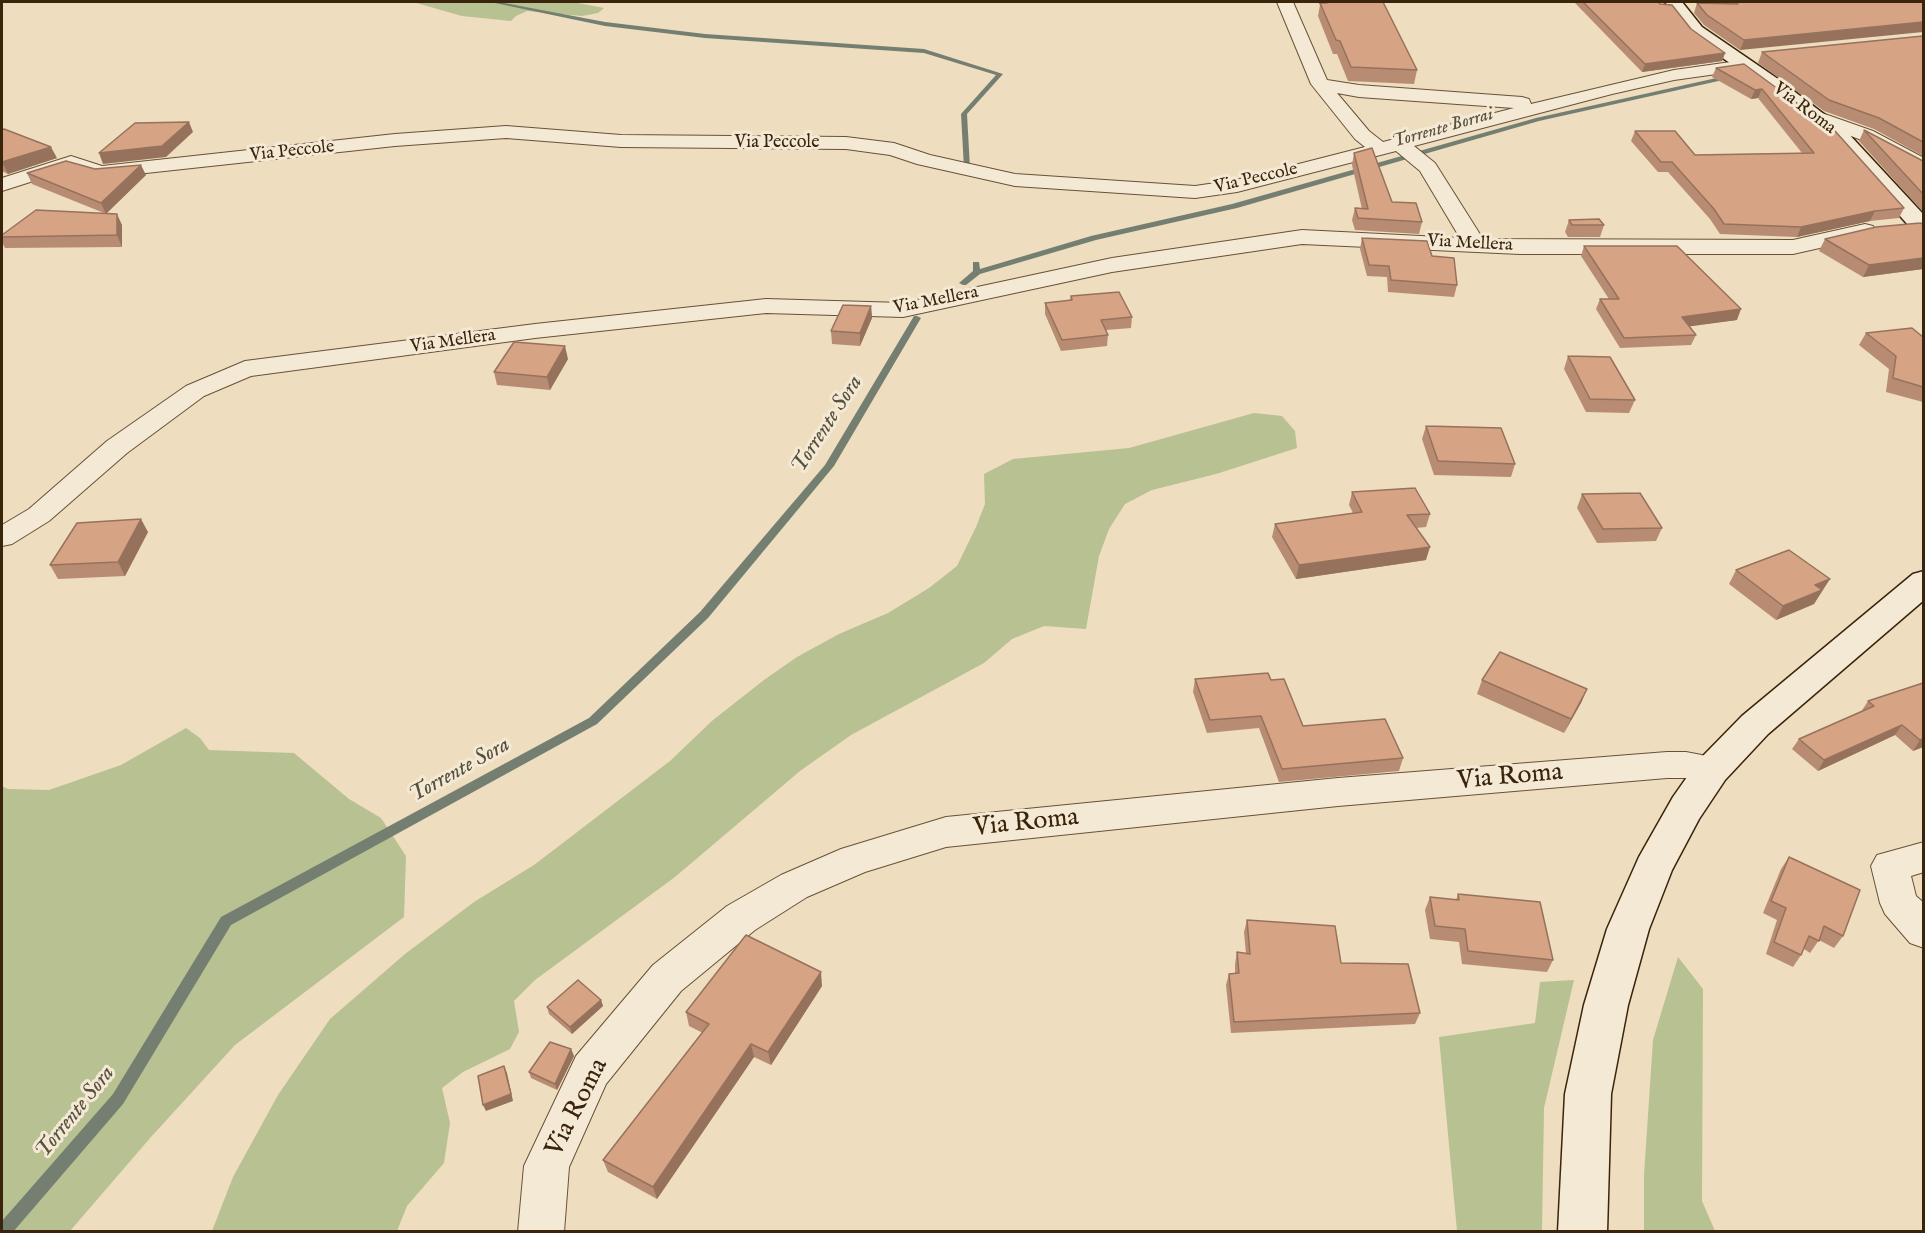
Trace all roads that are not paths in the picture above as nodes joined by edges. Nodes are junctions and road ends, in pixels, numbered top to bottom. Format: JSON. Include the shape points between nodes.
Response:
{"nodes":[{"id":1,"x":1285,"y":2,"type":"edge"},
{"id":2,"x":1674,"y":2,"type":"edge"},
{"id":3,"x":1747,"y":61,"type":"junction"},
{"id":4,"x":1320,"y":84,"type":"junction"},
{"id":5,"x":1543,"y":105,"type":"junction"},
{"id":6,"x":1819,"y":118,"type":"junction"},
{"id":7,"x":1405,"y":148,"type":"junction"},
{"id":8,"x":1380,"y":149,"type":"junction"},
{"id":9,"x":1923,"y":167,"type":"edge"},
{"id":10,"x":2,"y":185,"type":"edge"},
{"id":11,"x":1920,"y":221,"type":"edge"},
{"id":12,"x":1476,"y":246,"type":"junction"},
{"id":13,"x":2,"y":537,"type":"edge"},
{"id":14,"x":1923,"y":582,"type":"edge"},
{"id":15,"x":1712,"y":770,"type":"junction"},
{"id":16,"x":1923,"y":857,"type":"edge"},
{"id":17,"x":1923,"y":931,"type":"edge"},
{"id":18,"x":541,"y":1232,"type":"edge"},
{"id":19,"x":1582,"y":1232,"type":"edge"}],
"edges":[{"from":1,"to":4,"type":"street"},
{"from":2,"to":3,"type":"main road","name":"Via Roma","via":[[1696,31]]},
{"from":3,"to":5,"type":"street","name":"Via Peccole"},
{"from":3,"to":6,"type":"main road","name":"Via Roma"},
{"from":4,"to":5,"type":"street","name":"Via Peccole","via":[[1359,91]]},
{"from":4,"to":8,"type":"street","via":[[1362,135]]},
{"from":5,"to":7,"type":"street","name":"Via Peccole"},
{"from":6,"to":9,"type":"street","via":[[1866,135]]},
{"from":6,"to":11,"type":"main road","name":"Via Roma"},
{"from":7,"to":8,"type":"street","name":"Via Peccole"},
{"from":7,"to":12,"type":"street","via":[[1428,167]]},
{"from":8,"to":10,"type":"street","name":"Via Peccole","via":[[1236,186],[1195,192],[1015,180],[924,160],[894,149],[846,143],[621,141],[506,132],[100,172],[71,162]]},
{"from":11,"to":12,"type":"street","name":"Via Mellera","via":[[1793,247]]},
{"from":12,"to":13,"type":"street","name":"Via Mellera","via":[[1302,237],[1112,265],[903,310],[766,306],[245,369],[195,391],[117,447],[39,515]]},
{"from":14,"to":15,"type":"main road","via":[[1755,724]]},
{"from":15,"to":18,"type":"street","name":"Via Roma","via":[[1667,765],[1338,792],[946,832],[854,860],[794,885],[741,918],[667,978],[591,1070],[547,1167]]},
{"from":15,"to":19,"type":"main road","via":[[1653,868],[1628,929],[1606,1005],[1588,1094]]},
{"from":16,"to":17,"type":"street","via":[[1890,866],[1899,903]]}]}
